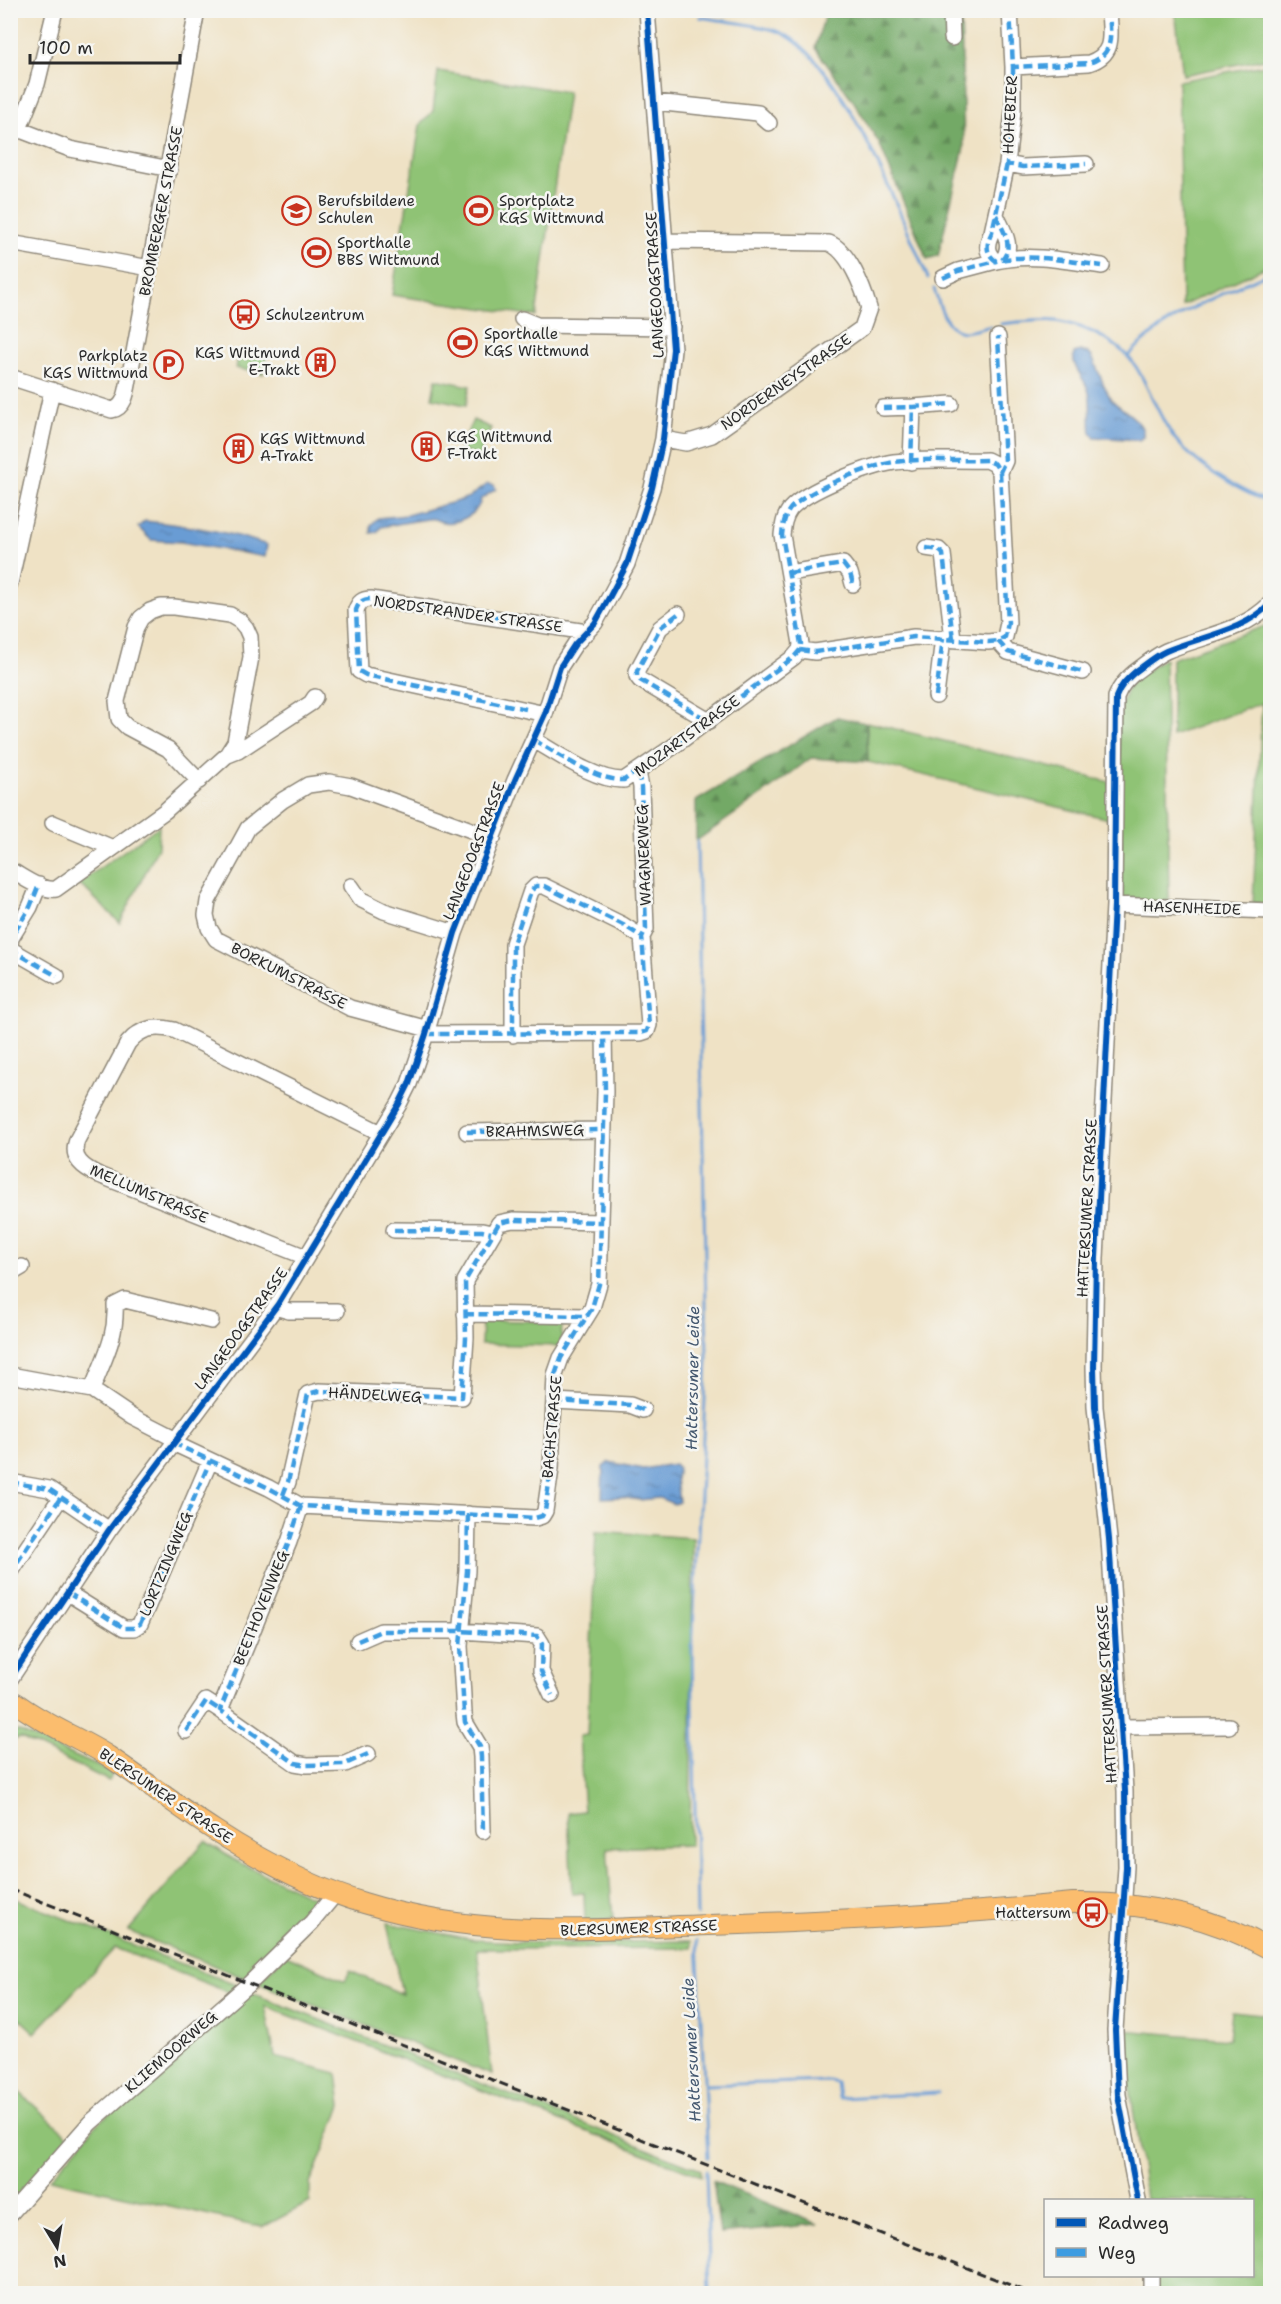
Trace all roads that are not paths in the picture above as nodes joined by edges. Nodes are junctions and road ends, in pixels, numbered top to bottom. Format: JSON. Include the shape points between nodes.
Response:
{"nodes":[{"id":1,"x":55,"y":10,"type":"edge"},
{"id":2,"x":197,"y":10,"type":"edge"},
{"id":3,"x":647,"y":10,"type":"edge"},
{"id":4,"x":951,"y":10,"type":"edge"},
{"id":5,"x":1010,"y":10,"type":"edge"},
{"id":6,"x":1109,"y":10,"type":"edge"},
{"id":7,"x":952,"y":38,"type":"dead end"},
{"id":8,"x":1013,"y":67,"type":"junction"},
{"id":9,"x":655,"y":102,"type":"junction"},
{"id":10,"x":769,"y":123,"type":"dead end"},
{"id":11,"x":15,"y":127,"type":"edge"},
{"id":12,"x":1008,"y":164,"type":"junction"},
{"id":13,"x":1086,"y":164,"type":"dead end"},
{"id":14,"x":170,"y":169,"type":"junction"},
{"id":15,"x":665,"y":241,"type":"junction"},
{"id":16,"x":10,"y":243,"type":"edge"},
{"id":17,"x":999,"y":260,"type":"junction"},
{"id":18,"x":1102,"y":266,"type":"dead end"},
{"id":19,"x":150,"y":268,"type":"junction"},
{"id":20,"x":943,"y":278,"type":"dead end"},
{"id":21,"x":522,"y":319,"type":"dead end"},
{"id":22,"x":672,"y":327,"type":"junction"},
{"id":23,"x":998,"y":337,"type":"dead end"},
{"id":24,"x":10,"y":377,"type":"edge"},
{"id":25,"x":52,"y":390,"type":"junction"},
{"id":26,"x":951,"y":404,"type":"dead end"},
{"id":27,"x":913,"y":406,"type":"junction"},
{"id":28,"x":883,"y":408,"type":"dead end"},
{"id":29,"x":663,"y":440,"type":"junction"},
{"id":30,"x":911,"y":462,"type":"junction"},
{"id":31,"x":1000,"y":472,"type":"junction"},
{"id":32,"x":926,"y":548,"type":"dead end"},
{"id":33,"x":789,"y":573,"type":"junction"},
{"id":34,"x":10,"y":583,"type":"edge"},
{"id":35,"x":853,"y":584,"type":"dead end"},
{"id":36,"x":1270,"y":604,"type":"edge"},
{"id":37,"x":678,"y":614,"type":"dead end"},
{"id":38,"x":587,"y":632,"type":"junction"},
{"id":39,"x":948,"y":639,"type":"junction"},
{"id":40,"x":1003,"y":646,"type":"junction"},
{"id":41,"x":800,"y":650,"type":"junction"},
{"id":42,"x":1083,"y":672,"type":"dead end"},
{"id":43,"x":936,"y":696,"type":"dead end"},
{"id":44,"x":315,"y":698,"type":"dead end"},
{"id":45,"x":545,"y":714,"type":"junction"},
{"id":46,"x":709,"y":721,"type":"junction"},
{"id":47,"x":534,"y":740,"type":"junction"},
{"id":48,"x":226,"y":756,"type":"junction"},
{"id":49,"x":638,"y":772,"type":"junction"},
{"id":50,"x":199,"y":781,"type":"junction"},
{"id":51,"x":53,"y":823,"type":"dead end"},
{"id":52,"x":493,"y":838,"type":"junction"},
{"id":53,"x":113,"y":848,"type":"junction"},
{"id":54,"x":10,"y":870,"type":"edge"},
{"id":55,"x":39,"y":885,"type":"junction"},
{"id":56,"x":351,"y":886,"type":"dead end"},
{"id":57,"x":1114,"y":905,"type":"junction"},
{"id":58,"x":1270,"y":911,"type":"edge"},
{"id":59,"x":455,"y":933,"type":"junction"},
{"id":60,"x":642,"y":937,"type":"junction"},
{"id":61,"x":10,"y":944,"type":"edge"},
{"id":62,"x":10,"y":949,"type":"edge"},
{"id":63,"x":57,"y":976,"type":"dead end"},
{"id":64,"x":427,"y":1032,"type":"junction"},
{"id":65,"x":604,"y":1034,"type":"junction"},
{"id":66,"x":513,"y":1035,"type":"junction"},
{"id":67,"x":603,"y":1130,"type":"junction"},
{"id":68,"x":467,"y":1132,"type":"dead end"},
{"id":69,"x":381,"y":1133,"type":"junction"},
{"id":70,"x":600,"y":1222,"type":"junction"},
{"id":71,"x":394,"y":1230,"type":"dead end"},
{"id":72,"x":492,"y":1233,"type":"junction"},
{"id":73,"x":306,"y":1257,"type":"junction"},
{"id":74,"x":275,"y":1307,"type":"junction"},
{"id":75,"x":338,"y":1311,"type":"dead end"},
{"id":76,"x":465,"y":1314,"type":"junction"},
{"id":77,"x":587,"y":1316,"type":"junction"},
{"id":78,"x":211,"y":1321,"type":"dead end"},
{"id":79,"x":10,"y":1375,"type":"edge"},
{"id":80,"x":92,"y":1390,"type":"junction"},
{"id":81,"x":554,"y":1401,"type":"junction"},
{"id":82,"x":643,"y":1410,"type":"dead end"},
{"id":83,"x":174,"y":1441,"type":"junction"},
{"id":84,"x":210,"y":1461,"type":"junction"},
{"id":85,"x":10,"y":1482,"type":"edge"},
{"id":86,"x":283,"y":1495,"type":"junction"},
{"id":87,"x":61,"y":1497,"type":"junction"},
{"id":88,"x":301,"y":1506,"type":"junction"},
{"id":89,"x":468,"y":1514,"type":"junction"},
{"id":90,"x":109,"y":1530,"type":"junction"},
{"id":91,"x":10,"y":1573,"type":"edge"},
{"id":92,"x":68,"y":1593,"type":"junction"},
{"id":93,"x":461,"y":1631,"type":"junction"},
{"id":94,"x":358,"y":1641,"type":"dead end"},
{"id":95,"x":10,"y":1679,"type":"edge"},
{"id":96,"x":552,"y":1695,"type":"dead end"},
{"id":97,"x":12,"y":1702,"type":"edge"},
{"id":98,"x":220,"y":1710,"type":"junction"},
{"id":99,"x":1230,"y":1726,"type":"dead end"},
{"id":100,"x":1120,"y":1727,"type":"junction"},
{"id":101,"x":186,"y":1731,"type":"dead end"},
{"id":102,"x":368,"y":1754,"type":"dead end"},
{"id":103,"x":483,"y":1831,"type":"dead end"},
{"id":104,"x":336,"y":1893,"type":"junction"},
{"id":105,"x":1123,"y":1905,"type":"junction"},
{"id":106,"x":1270,"y":1949,"type":"edge"},
{"id":107,"x":1138,"y":2199,"type":"edge"},
{"id":108,"x":10,"y":2214,"type":"edge"},
{"id":109,"x":1151,"y":2277,"type":"edge"},
{"id":110,"x":1151,"y":2294,"type":"edge"}],
"edges":[{"from":1,"to":11,"type":"street","via":[[37,84]]},
{"from":2,"to":14,"type":"street","name":"BROMBERGER STRASSE"},
{"from":3,"to":9,"type":"street","name":"LANGEOOGSTRASSE"},
{"from":4,"to":7,"type":"street"},
{"from":5,"to":8,"type":"street","name":"HOHEBIER"},
{"from":6,"to":8,"type":"street","name":"HOHEBIER","via":[[1110,45],[1097,61]]},
{"from":8,"to":12,"type":"street","name":"HOHEBIER"},
{"from":9,"to":10,"type":"street","via":[[758,113]]},
{"from":9,"to":15,"type":"street","name":"LANGEOOGSTRASSE"},
{"from":11,"to":14,"type":"street","via":[[70,149]]},
{"from":12,"to":13,"type":"street","name":"HOHEBIER"},
{"from":12,"to":17,"type":"street","name":"HOHEBIER","via":[[987,246],[990,256]]},
{"from":14,"to":19,"type":"street","name":"BROMBERGER STRASSE"},
{"from":15,"to":22,"type":"street","name":"LANGEOOGSTRASSE"},
{"from":15,"to":29,"type":"street","name":"NORDERNEYSTRASSE","via":[[829,243],[844,254],[869,308],[862,328],[712,435],[686,443]]},
{"from":16,"to":19,"type":"street"},
{"from":17,"to":18,"type":"street","via":[[1041,258]]},
{"from":17,"to":20,"type":"street"},
{"from":19,"to":25,"type":"street","name":"BROMBERGER STRASSE","via":[[123,405],[112,410]]},
{"from":21,"to":22,"type":"street","via":[[537,325]]},
{"from":22,"to":29,"type":"street","name":"LANGEOOGSTRASSE"},
{"from":23,"to":31,"type":"street","via":[[1005,461]]},
{"from":24,"to":25,"type":"street"},
{"from":25,"to":34,"type":"street"},
{"from":26,"to":27,"type":"street"},
{"from":27,"to":28,"type":"street"},
{"from":27,"to":30,"type":"street"},
{"from":29,"to":38,"type":"street","name":"LANGEOOGSTRASSE","via":[[627,564]]},
{"from":30,"to":31,"type":"street","via":[[987,460]]},
{"from":30,"to":33,"type":"street","via":[[893,463],[834,482],[788,511],[782,535]]},
{"from":31,"to":40,"type":"street","via":[[1008,622]]},
{"from":32,"to":39,"type":"street","via":[[943,554]]},
{"from":33,"to":35,"type":"street","via":[[843,564]]},
{"from":33,"to":41,"type":"street"},
{"from":36,"to":57,"type":"street","name":"HATTERSUMER STRASSE","via":[[1242,625],[1164,652],[1120,687],[1115,710]]},
{"from":37,"to":46,"type":"street","via":[[660,628],[637,676]]},
{"from":38,"to":45,"type":"street","name":"LANGEOOGSTRASSE","via":[[560,667]]},
{"from":38,"to":45,"type":"street","name":"NORDSTRANDER STRASSE","via":[[371,599],[359,603],[359,671]]},
{"from":39,"to":40,"type":"street"},
{"from":39,"to":41,"type":"street","via":[[914,637],[815,652]]},
{"from":39,"to":43,"type":"street"},
{"from":40,"to":42,"type":"street"},
{"from":41,"to":46,"type":"street","name":"MOZARTSTRASSE"},
{"from":44,"to":48,"type":"street"},
{"from":45,"to":47,"type":"street","name":"LANGEOOGSTRASSE"},
{"from":46,"to":49,"type":"street","name":"MOZARTSTRASSE"},
{"from":47,"to":49,"type":"street","name":"MOZARTSTRASSE","via":[[606,777],[624,780]]},
{"from":47,"to":52,"type":"street","name":"LANGEOOGSTRASSE"},
{"from":48,"to":50,"type":"street"},
{"from":48,"to":50,"type":"street","via":[[235,742],[251,657],[246,628],[230,615],[174,607],[150,612],[136,627],[116,711],[127,727],[168,749]]},
{"from":49,"to":60,"type":"street","name":"WAGNERWEG","via":[[646,900],[646,930]]},
{"from":50,"to":53,"type":"street"},
{"from":51,"to":53,"type":"street"},
{"from":52,"to":59,"type":"street","name":"LANGEOOGSTRASSE"},
{"from":52,"to":64,"type":"street","name":"BORKUMSTRASSE","via":[[351,786],[330,782],[309,785],[248,828],[208,901],[207,919],[216,939],[350,1008]]},
{"from":53,"to":55,"type":"street","via":[[56,889]]},
{"from":54,"to":55,"type":"street"},
{"from":55,"to":61,"type":"street"},
{"from":56,"to":59,"type":"street","via":[[360,899],[384,911]]},
{"from":57,"to":58,"type":"street","name":"HASENHEIDE"},
{"from":57,"to":100,"type":"street","name":"HATTERSUMER STRASSE","via":[[1094,1367]]},
{"from":59,"to":64,"type":"street","name":"LANGEOOGSTRASSE"},
{"from":60,"to":65,"type":"street","name":"WAGNERWEG","via":[[647,1031]]},
{"from":60,"to":66,"type":"street","via":[[544,886],[536,886],[513,944]]},
{"from":62,"to":63,"type":"street"},
{"from":64,"to":66,"type":"street"},
{"from":64,"to":69,"type":"street","name":"LANGEOOGSTRASSE","via":[[409,1084]]},
{"from":65,"to":66,"type":"street"},
{"from":65,"to":67,"type":"street","name":"BACHSTRASSE"},
{"from":67,"to":68,"type":"street","name":"BRAHMSWEG"},
{"from":67,"to":70,"type":"street","name":"BACHSTRASSE"},
{"from":69,"to":73,"type":"street","name":"LANGEOOGSTRASSE"},
{"from":69,"to":73,"type":"street","name":"MELLUMSTRASSE","via":[[174,1030],[145,1030],[128,1043],[77,1140],[79,1162],[99,1175]]},
{"from":70,"to":72,"type":"street","via":[[504,1221]]},
{"from":70,"to":77,"type":"street","name":"BACHSTRASSE","via":[[599,1284]]},
{"from":71,"to":72,"type":"street"},
{"from":72,"to":76,"type":"street","name":"HÄNDELWEG","via":[[465,1281]]},
{"from":73,"to":74,"type":"street","name":"LANGEOOGSTRASSE"},
{"from":74,"to":75,"type":"street","name":"LANGEOOGSTRASSE","via":[[289,1311]]},
{"from":74,"to":83,"type":"street","name":"LANGEOOGSTRASSE"},
{"from":76,"to":77,"type":"street"},
{"from":76,"to":86,"type":"street","name":"HÄNDELWEG","via":[[462,1397],[308,1394]]},
{"from":77,"to":81,"type":"street","name":"BACHSTRASSE","via":[[561,1358],[555,1375]]},
{"from":78,"to":80,"type":"street","via":[[125,1300],[115,1305],[112,1338]]},
{"from":79,"to":80,"type":"street"},
{"from":80,"to":83,"type":"street","name":"BACHSTRASSE"},
{"from":81,"to":82,"type":"street","via":[[630,1405]]},
{"from":81,"to":89,"type":"street","name":"BACHSTRASSE","via":[[551,1469],[542,1516]]},
{"from":83,"to":84,"type":"street","name":"BACHSTRASSE"},
{"from":83,"to":90,"type":"street","name":"LANGEOOGSTRASSE"},
{"from":84,"to":86,"type":"street","name":"BACHSTRASSE"},
{"from":84,"to":92,"type":"street","name":"LORTZINGWEG","via":[[140,1624],[124,1628]]},
{"from":85,"to":87,"type":"street","via":[[49,1489]]},
{"from":86,"to":88,"type":"street","name":"BACHSTRASSE"},
{"from":87,"to":90,"type":"street"},
{"from":87,"to":91,"type":"street"},
{"from":88,"to":89,"type":"street","name":"BACHSTRASSE"},
{"from":88,"to":98,"type":"street","name":"BEETHOVENWEG"},
{"from":89,"to":93,"type":"street"},
{"from":90,"to":92,"type":"street","name":"LANGEOOGSTRASSE"},
{"from":92,"to":95,"type":"street","name":"LANGEOOGSTRASSE"},
{"from":93,"to":94,"type":"street","via":[[381,1631]]},
{"from":93,"to":96,"type":"street","via":[[537,1636],[542,1644],[541,1671]]},
{"from":93,"to":103,"type":"street","via":[[465,1722],[482,1757]]},
{"from":97,"to":104,"type":"main road","name":"BLERSUMER STRASSE","via":[[97,1749],[256,1856]]},
{"from":98,"to":101,"type":"street","via":[[207,1701]]},
{"from":98,"to":102,"type":"street","via":[[295,1763],[345,1764]]},
{"from":99,"to":100,"type":"street"},
{"from":100,"to":105,"type":"street","name":"HATTERSUMER STRASSE","via":[[1125,1791]]},
{"from":104,"to":105,"type":"main road","name":"BLERSUMER STRASSE","via":[[432,1920],[551,1931],[870,1918],[1073,1904]]},
{"from":104,"to":108,"type":"street","name":"KLIEMOORWEG","via":[[249,1984],[90,2123]]},
{"from":105,"to":106,"type":"main road","name":"BLERSUMER STRASSE","via":[[1204,1920]]},
{"from":105,"to":107,"type":"street","name":"HATTERSUMER STRASSE","via":[[1115,2030],[1117,2077]]},
{"from":109,"to":110,"type":"street"}]}
